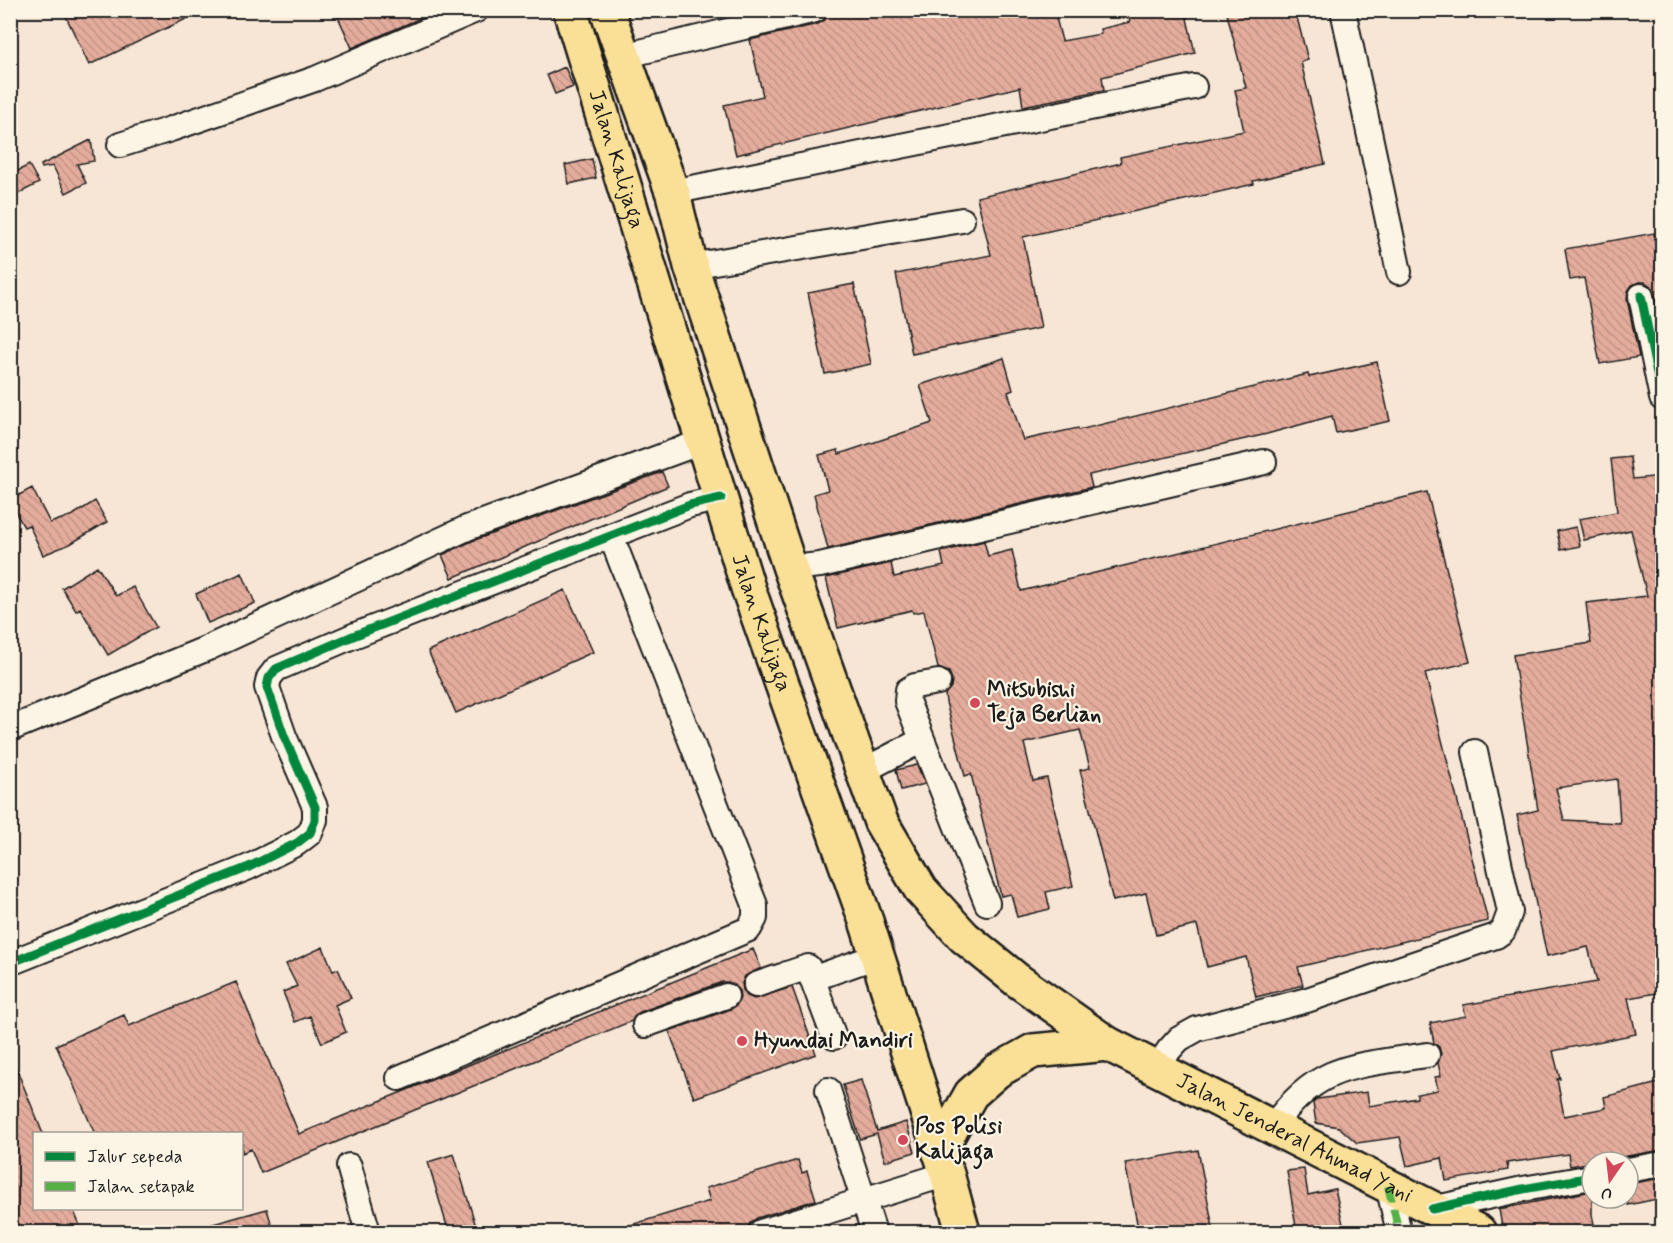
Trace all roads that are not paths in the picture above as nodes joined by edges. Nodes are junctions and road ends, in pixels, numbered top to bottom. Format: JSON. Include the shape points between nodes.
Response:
{"nodes":[{"id":1,"x":476,"y":10,"type":"edge"},
{"id":2,"x":570,"y":10,"type":"edge"},
{"id":3,"x":607,"y":10,"type":"edge"},
{"id":4,"x":815,"y":10,"type":"edge"},
{"id":5,"x":1343,"y":10,"type":"edge"},
{"id":6,"x":623,"y":56,"type":"junction"},
{"id":7,"x":1194,"y":87,"type":"dead end"},
{"id":8,"x":120,"y":145,"type":"dead end"},
{"id":9,"x":673,"y":194,"type":"junction"},
{"id":10,"x":962,"y":220,"type":"dead end"},
{"id":11,"x":691,"y":266,"type":"junction"},
{"id":12,"x":1399,"y":272,"type":"dead end"},
{"id":13,"x":1641,"y":296,"type":"dead end"},
{"id":14,"x":1662,"y":398,"type":"edge"},
{"id":15,"x":704,"y":441,"type":"junction"},
{"id":16,"x":1264,"y":462,"type":"dead end"},
{"id":17,"x":721,"y":498,"type":"junction"},
{"id":18,"x":611,"y":536,"type":"junction"},
{"id":19,"x":790,"y":568,"type":"junction"},
{"id":20,"x":748,"y":588,"type":"junction"},
{"id":21,"x":938,"y":682,"type":"dead end"},
{"id":22,"x":10,"y":729,"type":"edge"},
{"id":23,"x":922,"y":740,"type":"junction"},
{"id":24,"x":1475,"y":752,"type":"dead end"},
{"id":25,"x":863,"y":771,"type":"junction"},
{"id":26,"x":987,"y":903,"type":"dead end"},
{"id":27,"x":876,"y":956,"type":"junction"},
{"id":28,"x":10,"y":963,"type":"edge"},
{"id":29,"x":812,"y":979,"type":"junction"},
{"id":30,"x":756,"y":985,"type":"dead end"},
{"id":31,"x":726,"y":996,"type":"dead end"},
{"id":32,"x":645,"y":1025,"type":"dead end"},
{"id":33,"x":834,"y":1038,"type":"dead end"},
{"id":34,"x":1108,"y":1044,"type":"junction"},
{"id":35,"x":1427,"y":1055,"type":"dead end"},
{"id":36,"x":1156,"y":1070,"type":"junction"},
{"id":37,"x":399,"y":1078,"type":"dead end"},
{"id":38,"x":828,"y":1090,"type":"dead end"},
{"id":39,"x":1272,"y":1128,"type":"junction"},
{"id":40,"x":943,"y":1162,"type":"junction"},
{"id":41,"x":1662,"y":1164,"type":"edge"},
{"id":42,"x":349,"y":1166,"type":"dead end"},
{"id":43,"x":1640,"y":1168,"type":"edge"},
{"id":44,"x":1580,"y":1179,"type":"edge"},
{"id":45,"x":1388,"y":1186,"type":"junction"},
{"id":46,"x":863,"y":1200,"type":"junction"},
{"id":47,"x":1432,"y":1209,"type":"junction"},
{"id":48,"x":368,"y":1233,"type":"edge"},
{"id":49,"x":761,"y":1233,"type":"edge"},
{"id":50,"x":874,"y":1233,"type":"edge"},
{"id":51,"x":963,"y":1233,"type":"edge"},
{"id":52,"x":1399,"y":1233,"type":"edge"},
{"id":53,"x":1479,"y":1233,"type":"edge"}],
"edges":[{"from":1,"to":8,"type":"street","via":[[315,79]]},
{"from":2,"to":15,"type":"highway","name":"Jalan Kalijaga"},
{"from":3,"to":6,"type":"highway","name":"Jalan Kalijaga"},
{"from":4,"to":6,"type":"street"},
{"from":5,"to":12,"type":"street"},
{"from":6,"to":9,"type":"highway","name":"Jalan Kalijaga"},
{"from":7,"to":9,"type":"street"},
{"from":9,"to":11,"type":"highway","name":"Jalan Kalijaga"},
{"from":10,"to":11,"type":"street"},
{"from":11,"to":19,"type":"highway","name":"Jalan Kalijaga"},
{"from":13,"to":14,"type":"street"},
{"from":15,"to":17,"type":"highway","name":"Jalan Kalijaga"},
{"from":15,"to":22,"type":"street","via":[[467,528],[208,648]]},
{"from":16,"to":19,"type":"street","via":[[820,565]]},
{"from":17,"to":18,"type":"street","via":[[690,505]]},
{"from":17,"to":20,"type":"highway","name":"Jalan Kalijaga"},
{"from":18,"to":28,"type":"street","via":[[276,669],[267,687],[315,807],[310,833],[249,867]]},
{"from":18,"to":37,"type":"street","via":[[755,905],[755,918],[749,929]]},
{"from":19,"to":20,"type":"highway"},
{"from":19,"to":25,"type":"highway","name":"Jalan Kalijaga"},
{"from":20,"to":27,"type":"highway","name":"Jalan Kalijaga"},
{"from":21,"to":23,"type":"street","via":[[915,686],[906,695]]},
{"from":23,"to":25,"type":"street"},
{"from":23,"to":26,"type":"street"},
{"from":24,"to":36,"type":"street","via":[[1510,912],[1503,931],[1307,1000],[1197,1029],[1179,1039]]},
{"from":25,"to":34,"type":"highway","name":"Jalan Kalijaga","via":[[881,822],[921,890],[964,937]]},
{"from":27,"to":29,"type":"street"},
{"from":27,"to":40,"type":"highway","name":"Jalan Kalijaga"},
{"from":29,"to":30,"type":"street","via":[[808,967]]},
{"from":29,"to":33,"type":"street"},
{"from":31,"to":32,"type":"street"},
{"from":34,"to":36,"type":"highway","name":"Jalan Jenderal Ahmad Yani"},
{"from":34,"to":40,"type":"highway","via":[[1033,1052],[997,1071],[971,1094]]},
{"from":35,"to":39,"type":"street","via":[[1348,1067],[1315,1082],[1286,1107]]},
{"from":36,"to":39,"type":"highway","name":"Jalan Jenderal Ahmad Yani"},
{"from":38,"to":46,"type":"street"},
{"from":39,"to":45,"type":"highway","name":"Jalan Jenderal Ahmad Yani"},
{"from":40,"to":46,"type":"street"},
{"from":40,"to":51,"type":"highway","name":"Jalan Kalijaga"},
{"from":41,"to":43,"type":"street"},
{"from":42,"to":48,"type":"street"},
{"from":44,"to":47,"type":"street"},
{"from":45,"to":47,"type":"highway","name":"Jalan Jenderal Ahmad Yani"},
{"from":45,"to":52,"type":"street"},
{"from":46,"to":49,"type":"street"},
{"from":46,"to":50,"type":"street"},
{"from":47,"to":53,"type":"highway","name":"Jalan Jenderal Ahmad Yani"}]}
